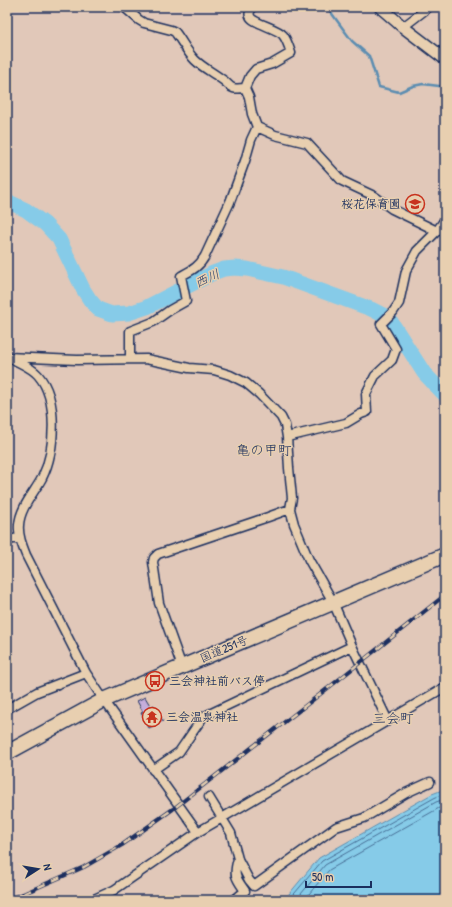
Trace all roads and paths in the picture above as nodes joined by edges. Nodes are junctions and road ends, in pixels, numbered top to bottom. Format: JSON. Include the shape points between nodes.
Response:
{"nodes":[{"id":1,"x":124,"y":7,"type":"edge"},
{"id":2,"x":253,"y":7,"type":"edge"},
{"id":3,"x":380,"y":7,"type":"edge"},
{"id":4,"x":429,"y":7,"type":"edge"},
{"id":5,"x":403,"y":27,"type":"junction"},
{"id":6,"x":445,"y":59,"type":"edge"},
{"id":7,"x":244,"y":88,"type":"junction"},
{"id":8,"x":257,"y":127,"type":"junction"},
{"id":9,"x":445,"y":219,"type":"edge"},
{"id":10,"x":437,"y":231,"type":"junction"},
{"id":11,"x":10,"y":358,"type":"edge"},
{"id":12,"x":130,"y":359,"type":"junction"},
{"id":13,"x":287,"y":437,"type":"junction"},
{"id":14,"x":290,"y":509,"type":"junction"},
{"id":15,"x":20,"y":538,"type":"junction"},
{"id":16,"x":7,"y":540,"type":"edge"},
{"id":17,"x":445,"y":555,"type":"edge"},
{"id":18,"x":333,"y":602,"type":"junction"},
{"id":19,"x":352,"y":646,"type":"junction"},
{"id":20,"x":182,"y":667,"type":"junction"},
{"id":21,"x":86,"y":673,"type":"junction"},
{"id":22,"x":445,"y":687,"type":"edge"},
{"id":23,"x":104,"y":700,"type":"junction"},
{"id":24,"x":7,"y":709,"type":"edge"},
{"id":25,"x":388,"y":721,"type":"junction"},
{"id":26,"x":7,"y":754,"type":"edge"},
{"id":27,"x":153,"y":770,"type":"junction"},
{"id":28,"x":430,"y":782,"type":"dead end"},
{"id":29,"x":209,"y":797,"type":"dead end"},
{"id":30,"x":223,"y":818,"type":"junction"},
{"id":31,"x":198,"y":832,"type":"junction"},
{"id":32,"x":238,"y":859,"type":"junction"},
{"id":33,"x":92,"y":900,"type":"edge"},
{"id":34,"x":234,"y":900,"type":"edge"}],
"edges":[{"from":1,"to":7,"type":"street","via":[[144,23],[175,32],[194,59],[232,88]]},
{"from":2,"to":7,"type":"street","via":[[249,14],[252,19],[281,33],[291,53],[272,64],[256,69]]},
{"from":3,"to":5,"type":"main road"},
{"from":4,"to":5,"type":"street"},
{"from":5,"to":6,"type":"main road"},
{"from":7,"to":8,"type":"street"},
{"from":8,"to":10,"type":"street","via":[[276,135],[307,142],[342,181],[374,196],[392,210]]},
{"from":8,"to":12,"type":"street","via":[[230,202],[205,256],[196,268],[181,276],[186,301],[153,322],[130,331]]},
{"from":9,"to":10,"type":"street"},
{"from":10,"to":13,"type":"street","via":[[417,251],[406,271],[394,312],[381,324],[396,349],[392,360],[375,376],[366,394],[367,412],[346,423]]},
{"from":11,"to":12,"type":"street"},
{"from":11,"to":15,"type":"street","via":[[34,370],[43,382],[48,391],[53,421],[46,468],[21,516]]},
{"from":12,"to":13,"type":"street","via":[[146,359],[230,375],[246,383],[281,417]]},
{"from":13,"to":14,"type":"street","via":[[292,498]]},
{"from":14,"to":18,"type":"street","via":[[309,560]]},
{"from":14,"to":20,"type":"street","via":[[155,556],[159,603]]},
{"from":15,"to":16,"type":"street"},
{"from":15,"to":21,"type":"street","via":[[26,555]]},
{"from":17,"to":18,"type":"highway","name":"国道251号"},
{"from":18,"to":19,"type":"street"},
{"from":18,"to":20,"type":"highway","name":"国道251号"},
{"from":19,"to":25,"type":"street"},
{"from":19,"to":27,"type":"street","via":[[203,717],[178,752]]},
{"from":20,"to":23,"type":"highway","name":"国道251号"},
{"from":21,"to":23,"type":"street"},
{"from":21,"to":24,"type":"street","via":[[37,692]]},
{"from":22,"to":25,"type":"street"},
{"from":23,"to":26,"type":"highway","name":"国道251号"},
{"from":23,"to":27,"type":"street"},
{"from":25,"to":30,"type":"street"},
{"from":27,"to":31,"type":"street"},
{"from":28,"to":32,"type":"street","via":[[364,818],[336,827],[254,886]]},
{"from":29,"to":30,"type":"street"},
{"from":30,"to":31,"type":"street"},
{"from":30,"to":32,"type":"street","via":[[232,833]]},
{"from":31,"to":33,"type":"street","via":[[114,890]]},
{"from":32,"to":34,"type":"street","via":[[235,873],[245,891]]}]}
